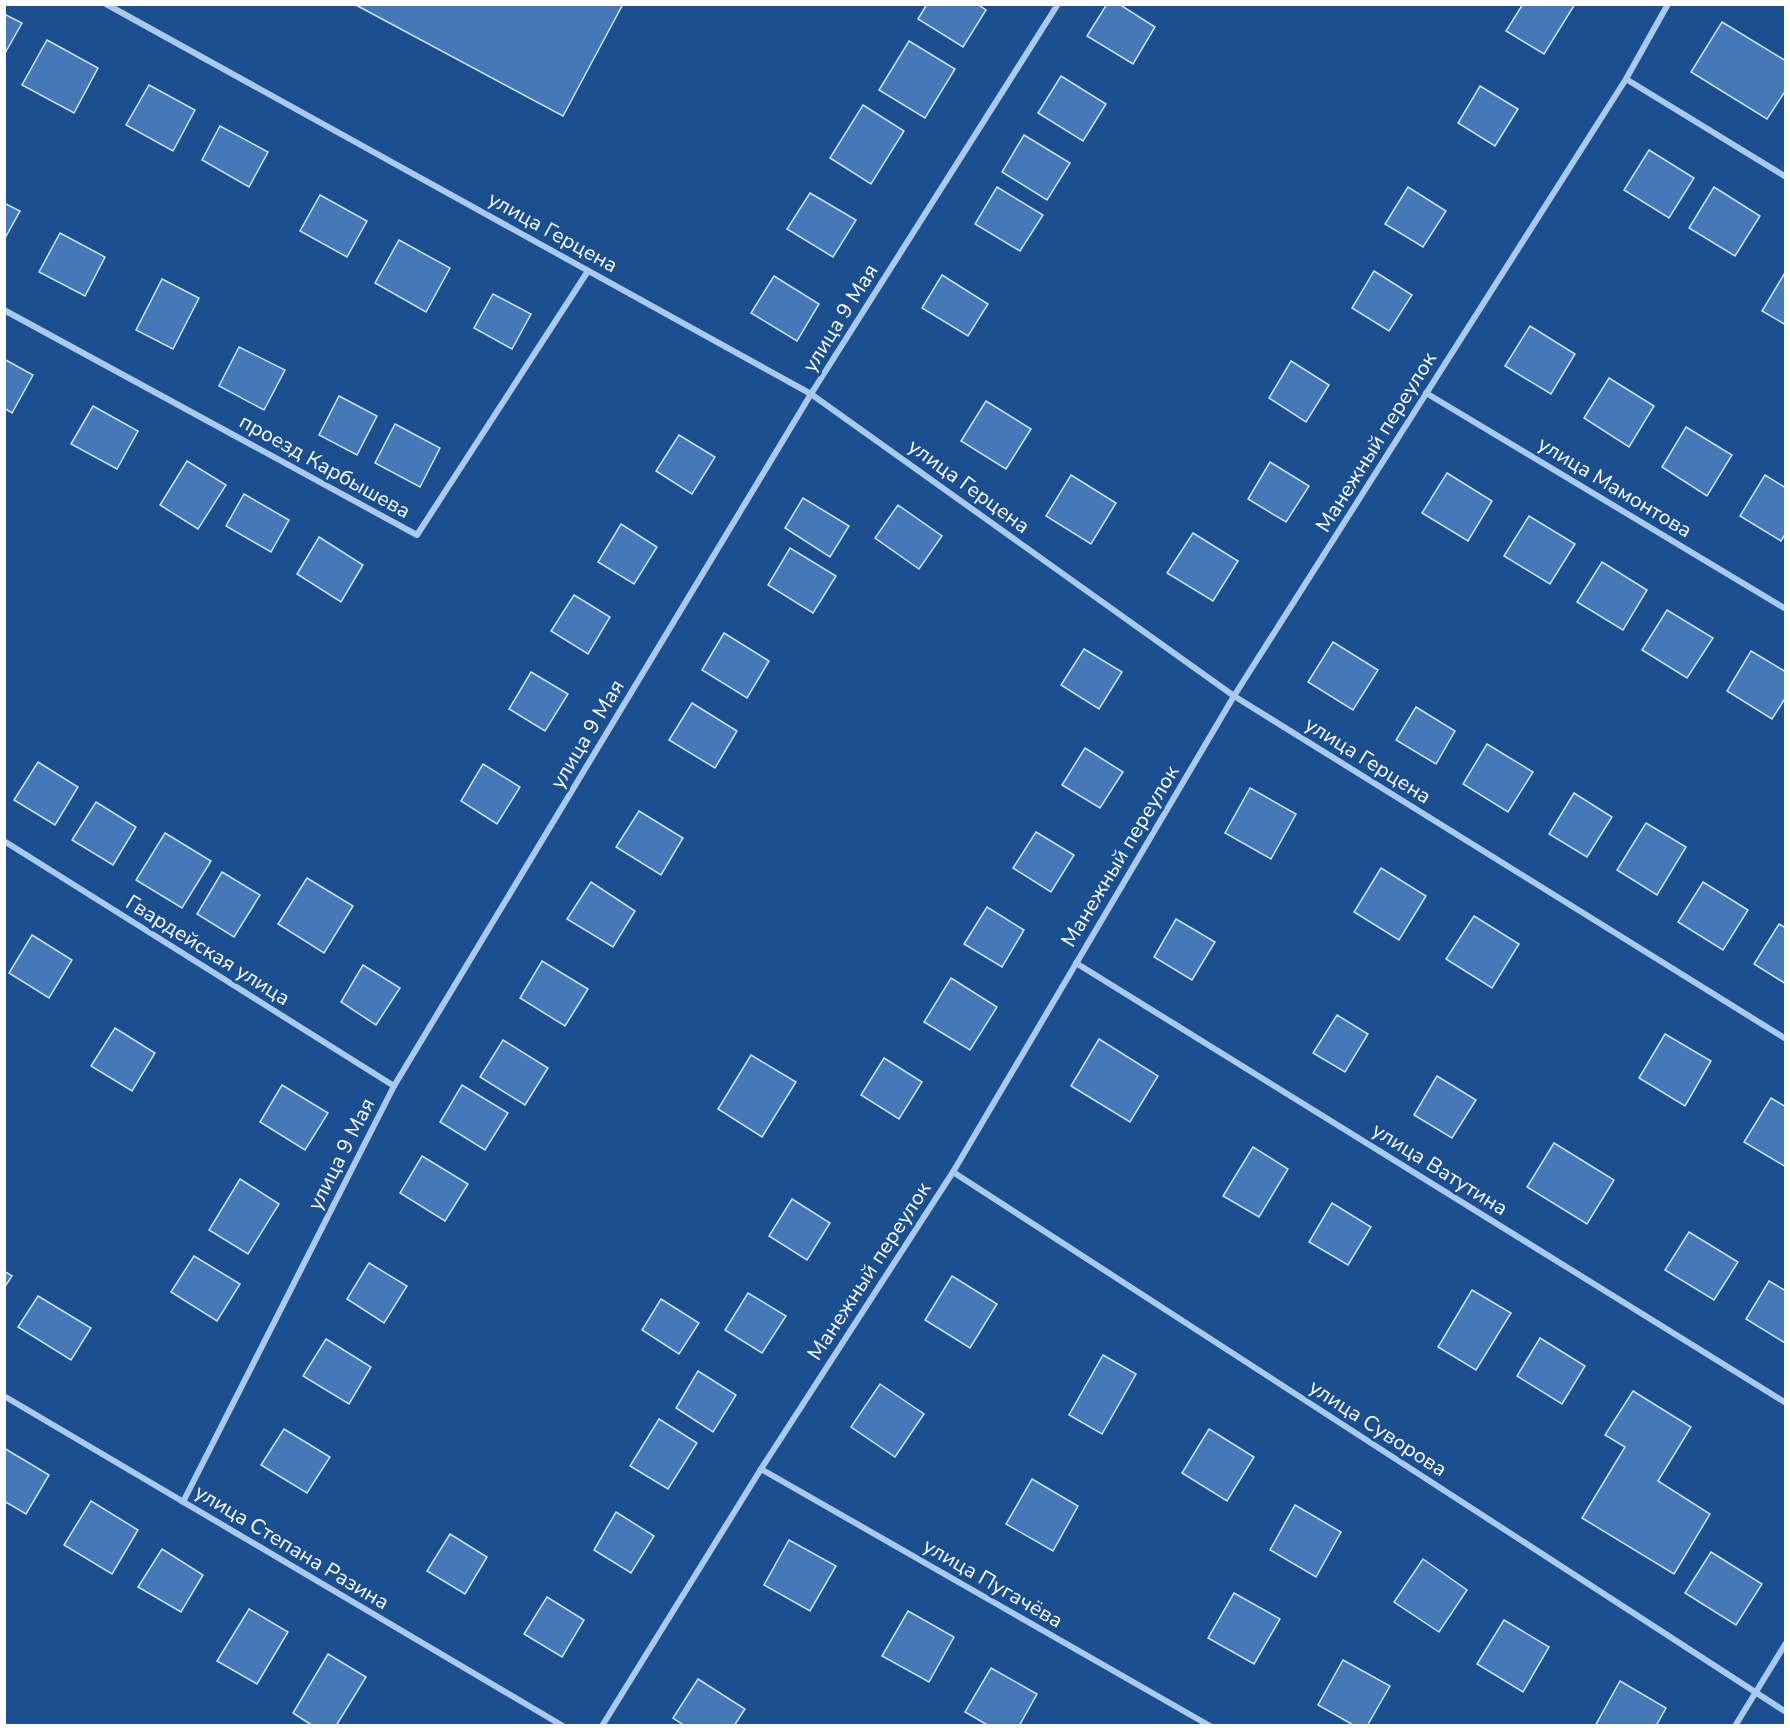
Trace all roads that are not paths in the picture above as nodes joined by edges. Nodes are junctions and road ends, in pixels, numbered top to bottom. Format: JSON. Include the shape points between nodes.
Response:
{"nodes":[{"id":1,"x":106,"y":4,"type":"edge"},
{"id":2,"x":1058,"y":4,"type":"edge"},
{"id":3,"x":1668,"y":4,"type":"edge"},
{"id":4,"x":1626,"y":79,"type":"junction"},
{"id":5,"x":1785,"y":177,"type":"edge"},
{"id":6,"x":588,"y":271,"type":"junction"},
{"id":7,"x":4,"y":310,"type":"edge"},
{"id":8,"x":1426,"y":393,"type":"junction"},
{"id":9,"x":811,"y":394,"type":"junction"},
{"id":10,"x":1785,"y":609,"type":"edge"},
{"id":11,"x":1234,"y":696,"type":"junction"},
{"id":12,"x":4,"y":841,"type":"edge"},
{"id":13,"x":1076,"y":963,"type":"junction"},
{"id":14,"x":1785,"y":1039,"type":"edge"},
{"id":15,"x":394,"y":1086,"type":"junction"},
{"id":16,"x":953,"y":1172,"type":"junction"},
{"id":17,"x":4,"y":1396,"type":"edge"},
{"id":18,"x":1785,"y":1403,"type":"edge"},
{"id":19,"x":761,"y":1469,"type":"junction"},
{"id":20,"x":183,"y":1502,"type":"junction"},
{"id":21,"x":1785,"y":1644,"type":"edge"},
{"id":22,"x":1755,"y":1693,"type":"junction"},
{"id":23,"x":1785,"y":1712,"type":"edge"},
{"id":24,"x":563,"y":1725,"type":"edge"},
{"id":25,"x":602,"y":1725,"type":"edge"},
{"id":26,"x":1210,"y":1725,"type":"edge"},
{"id":27,"x":1735,"y":1725,"type":"edge"}],
"edges":[{"from":1,"to":6,"type":"street","name":"улица Герцена"},
{"from":2,"to":9,"type":"street","name":"улица 9 Мая"},
{"from":3,"to":4,"type":"street","name":"Манежный переулок"},
{"from":4,"to":5,"type":"street"},
{"from":4,"to":8,"type":"street","name":"Манежный переулок"},
{"from":6,"to":7,"type":"street","name":"проезд Карбышева","via":[[417,535]]},
{"from":6,"to":9,"type":"street","name":"улица Герцена"},
{"from":8,"to":10,"type":"street","name":"улица Мамонтова"},
{"from":8,"to":11,"type":"street","name":"Манежный переулок"},
{"from":9,"to":11,"type":"street","name":"улица Герцена"},
{"from":9,"to":15,"type":"street","name":"улица 9 Мая"},
{"from":11,"to":13,"type":"street","name":"Манежный переулок"},
{"from":11,"to":14,"type":"street","name":"улица Герцена"},
{"from":12,"to":15,"type":"street","name":"Гвардейская улица"},
{"from":13,"to":16,"type":"street","name":"Манежный переулок"},
{"from":13,"to":18,"type":"street","name":"улица Ватутина"},
{"from":15,"to":20,"type":"street","name":"улица 9 Мая"},
{"from":16,"to":19,"type":"street","name":"Манежный переулок"},
{"from":16,"to":22,"type":"street","name":"улица Суворова"},
{"from":17,"to":20,"type":"street","name":"улица Степана Разина"},
{"from":19,"to":25,"type":"street","name":"Манежный переулок"},
{"from":19,"to":26,"type":"street","name":"улица Пугачёва"},
{"from":20,"to":24,"type":"street","name":"улица Степана Разина"},
{"from":21,"to":22,"type":"street"},
{"from":22,"to":23,"type":"street","name":"улица Суворова"},
{"from":22,"to":27,"type":"street"}]}
